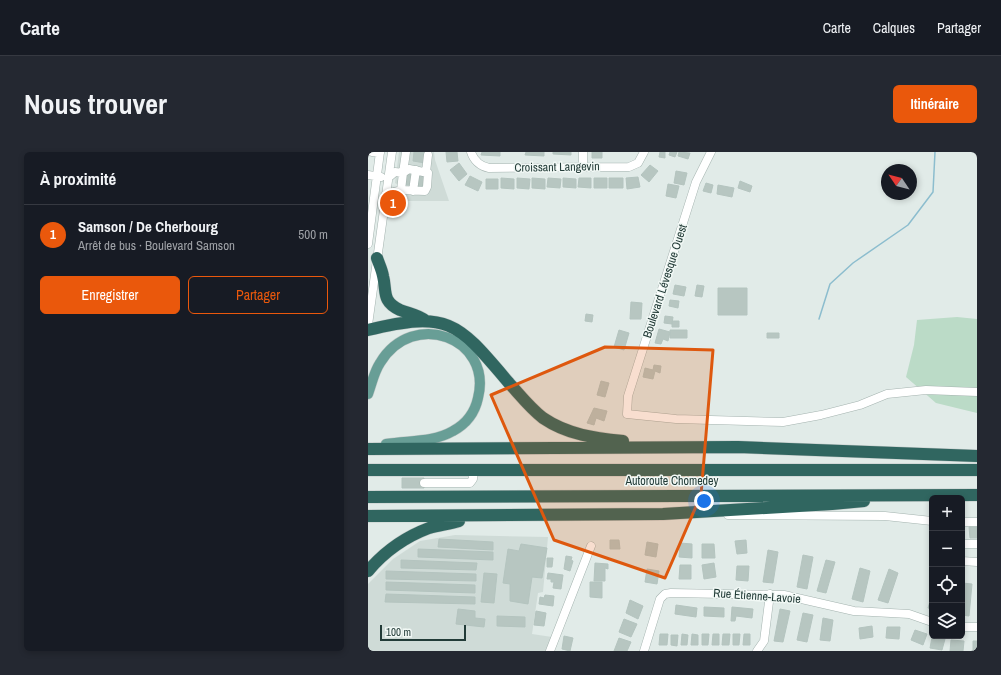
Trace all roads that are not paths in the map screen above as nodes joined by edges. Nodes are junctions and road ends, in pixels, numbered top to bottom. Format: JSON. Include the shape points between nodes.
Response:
{"nodes":[{"id":1,"x":372,"y":152,"type":"edge"},
{"id":2,"x":380,"y":152,"type":"edge"},
{"id":3,"x":392,"y":152,"type":"edge"},
{"id":4,"x":406,"y":152,"type":"edge"},
{"id":5,"x":471,"y":152,"type":"edge"},
{"id":6,"x":583,"y":152,"type":"edge"},
{"id":7,"x":644,"y":152,"type":"edge"},
{"id":8,"x":712,"y":152,"type":"edge"},
{"id":9,"x":428,"y":155,"type":"dead end"},
{"id":10,"x":583,"y":166,"type":"junction"},
{"id":11,"x":416,"y":170,"type":"junction"},
{"id":12,"x":426,"y":172,"type":"junction"},
{"id":13,"x":403,"y":173,"type":"junction"},
{"id":14,"x":368,"y":175,"type":"edge"},
{"id":15,"x":377,"y":177,"type":"junction"},
{"id":16,"x":388,"y":178,"type":"junction"},
{"id":17,"x":401,"y":190,"type":"junction"},
{"id":18,"x":413,"y":191,"type":"junction"},
{"id":19,"x":386,"y":194,"type":"junction"},
{"id":20,"x":368,"y":240,"type":"edge"},
{"id":21,"x":377,"y":258,"type":"junction"},
{"id":22,"x":426,"y":321,"type":"junction"},
{"id":23,"x":368,"y":325,"type":"edge"},
{"id":24,"x":368,"y":330,"type":"edge"},
{"id":25,"x":977,"y":392,"type":"edge"},
{"id":26,"x":368,"y":394,"type":"edge"},
{"id":27,"x":658,"y":446,"type":"junction"},
{"id":28,"x":368,"y":448,"type":"edge"},
{"id":29,"x":977,"y":456,"type":"edge"},
{"id":30,"x":473,"y":469,"type":"junction"},
{"id":31,"x":368,"y":470,"type":"edge"},
{"id":32,"x":977,"y":470,"type":"edge"},
{"id":33,"x":424,"y":483,"type":"dead end"},
{"id":34,"x":439,"y":483,"type":"junction"},
{"id":35,"x":918,"y":495,"type":"junction"},
{"id":36,"x":977,"y":495,"type":"edge"},
{"id":37,"x":368,"y":497,"type":"edge"},
{"id":38,"x":439,"y":497,"type":"junction"},
{"id":39,"x":663,"y":514,"type":"junction"},
{"id":40,"x":368,"y":516,"type":"edge"},
{"id":41,"x":472,"y":516,"type":"junction"},
{"id":42,"x":929,"y":521,"type":"edge"},
{"id":43,"x":965,"y":522,"type":"edge"},
{"id":44,"x":977,"y":522,"type":"edge"},
{"id":45,"x":965,"y":544,"type":"edge"},
{"id":46,"x":977,"y":544,"type":"edge"},
{"id":47,"x":592,"y":546,"type":"dead end"},
{"id":48,"x":965,"y":547,"type":"edge"},
{"id":49,"x":977,"y":547,"type":"edge"},
{"id":50,"x":965,"y":557,"type":"edge"},
{"id":51,"x":977,"y":557,"type":"edge"},
{"id":52,"x":965,"y":561,"type":"edge"},
{"id":53,"x":977,"y":562,"type":"edge"},
{"id":54,"x":368,"y":571,"type":"edge"},
{"id":55,"x":770,"y":594,"type":"junction"},
{"id":56,"x":929,"y":621,"type":"edge"},
{"id":57,"x":977,"y":627,"type":"edge"},
{"id":58,"x":965,"y":628,"type":"edge"},
{"id":59,"x":550,"y":651,"type":"edge"},
{"id":60,"x":644,"y":651,"type":"edge"},
{"id":61,"x":757,"y":651,"type":"edge"}],
"edges":[{"from":1,"to":2,"type":"street"},
{"from":2,"to":15,"type":"street"},
{"from":3,"to":16,"type":"street"},
{"from":4,"to":13,"type":"street"},
{"from":5,"to":10,"type":"street","name":"Croissant Langevin","via":[[475,161],[489,168]]},
{"from":6,"to":10,"type":"street"},
{"from":7,"to":10,"type":"street","name":"Croissant Langevin","via":[[634,166]]},
{"from":8,"to":25,"type":"street","name":"Boulevard Lévesque Ouest","via":[[696,182],[628,396],[627,414],[676,419],[783,422],[860,405],[887,394],[926,390]]},
{"from":9,"to":12,"type":"street"},
{"from":11,"to":12,"type":"street"},
{"from":11,"to":13,"type":"street","via":[[409,169]]},
{"from":11,"to":18,"type":"street"},
{"from":12,"to":18,"type":"street","via":[[427,189],[424,192]]},
{"from":13,"to":16,"type":"street","via":[[395,172]]},
{"from":13,"to":17,"type":"street"},
{"from":14,"to":15,"type":"street"},
{"from":15,"to":16,"type":"street"},
{"from":15,"to":20,"type":"street"},
{"from":16,"to":19,"type":"street"},
{"from":17,"to":18,"type":"street"},
{"from":17,"to":19,"type":"street"},
{"from":19,"to":21,"type":"street"},
{"from":21,"to":22,"type":"highway","via":[[384,277],[384,290],[390,302]]},
{"from":21,"to":23,"type":"street"},
{"from":22,"to":24,"type":"highway"},
{"from":22,"to":27,"type":"highway","via":[[448,324],[465,334],[528,405],[553,424],[590,437]]},
{"from":26,"to":28,"type":"main road","via":[[377,368],[387,352],[401,340],[418,334],[440,335],[457,342],[470,354],[479,374],[480,387],[476,405],[470,417],[459,428],[433,439]]},
{"from":27,"to":28,"type":"highway","via":[[531,449]]},
{"from":27,"to":29,"type":"highway"},
{"from":30,"to":31,"type":"highway","name":"Autoroute Chomedey"},
{"from":30,"to":32,"type":"highway","name":"Autoroute Chomedey"},
{"from":30,"to":34,"type":"street","via":[[473,479],[470,483]]},
{"from":33,"to":34,"type":"street"},
{"from":34,"to":38,"type":"street"},
{"from":35,"to":36,"type":"highway","name":"Autoroute Chomedey"},
{"from":35,"to":38,"type":"highway","name":"Autoroute Chomedey"},
{"from":35,"to":39,"type":"highway","via":[[832,504]]},
{"from":37,"to":38,"type":"highway","name":"Autoroute Chomedey"},
{"from":39,"to":41,"type":"highway"},
{"from":39,"to":42,"type":"street","via":[[884,516]]},
{"from":40,"to":41,"type":"highway"},
{"from":41,"to":54,"type":"highway","via":[[411,536],[390,550]]},
{"from":43,"to":44,"type":"street"},
{"from":45,"to":46,"type":"street"},
{"from":47,"to":59,"type":"street"},
{"from":48,"to":49,"type":"street"},
{"from":50,"to":51,"type":"street"},
{"from":52,"to":53,"type":"street"},
{"from":55,"to":56,"type":"street","name":"Rue Étienne-Lavoie","via":[[854,611],[909,614]]},
{"from":55,"to":60,"type":"street","name":"Rue Étienne-Lavoie","via":[[665,594],[660,599]]},
{"from":55,"to":61,"type":"street","via":[[764,641]]},
{"from":57,"to":58,"type":"street"}]}
